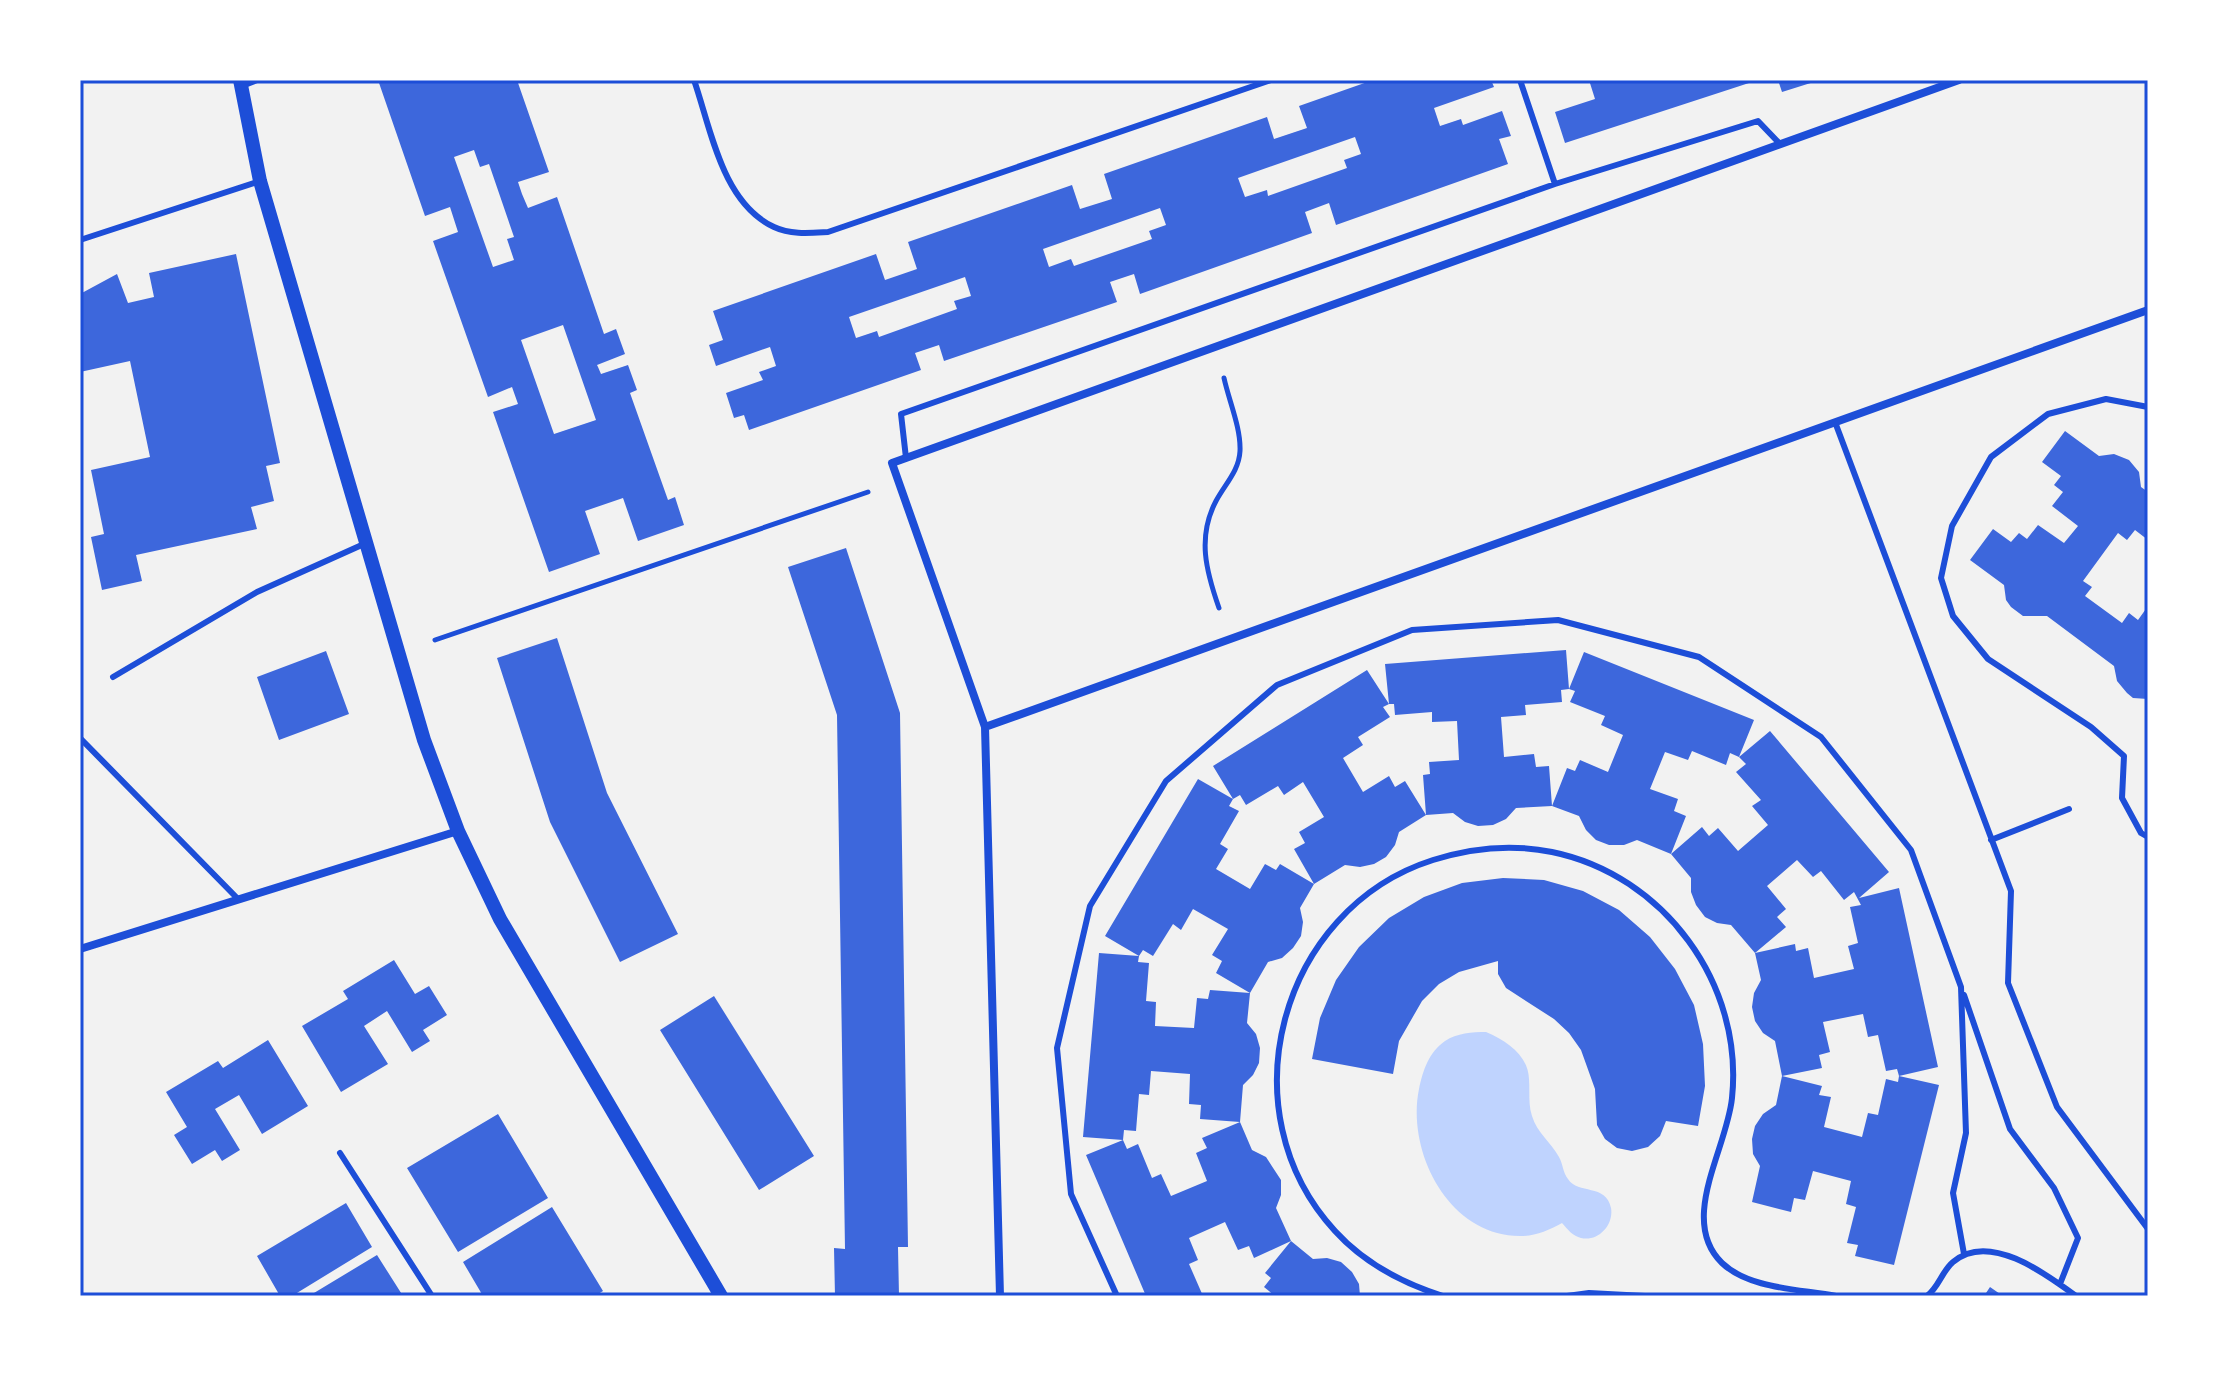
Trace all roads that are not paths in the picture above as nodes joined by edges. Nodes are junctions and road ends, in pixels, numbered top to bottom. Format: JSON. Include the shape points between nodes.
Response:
{"nodes":[{"id":1,"x":257,"y":80,"type":"edge"},
{"id":2,"x":694,"y":80,"type":"edge"},
{"id":3,"x":1271,"y":80,"type":"edge"},
{"id":4,"x":1520,"y":80,"type":"edge"},
{"id":5,"x":1959,"y":80,"type":"edge"},
{"id":6,"x":241,"y":83,"type":"edge"},
{"id":7,"x":1780,"y":144,"type":"junction"},
{"id":8,"x":260,"y":181,"type":"junction"},
{"id":9,"x":1555,"y":184,"type":"junction"},
{"id":10,"x":80,"y":240,"type":"edge"},
{"id":11,"x":2148,"y":310,"type":"edge"},
{"id":12,"x":2148,"y":407,"type":"edge"},
{"id":13,"x":1835,"y":422,"type":"junction"},
{"id":14,"x":906,"y":458,"type":"junction"},
{"id":15,"x":367,"y":542,"type":"junction"},
{"id":16,"x":113,"y":677,"type":"dead end"},
{"id":17,"x":985,"y":727,"type":"junction"},
{"id":18,"x":80,"y":738,"type":"edge"},
{"id":19,"x":2069,"y":809,"type":"dead end"},
{"id":20,"x":458,"y":831,"type":"junction"},
{"id":21,"x":2148,"y":837,"type":"edge"},
{"id":22,"x":1991,"y":840,"type":"junction"},
{"id":23,"x":238,"y":899,"type":"junction"},
{"id":24,"x":80,"y":949,"type":"edge"},
{"id":25,"x":1961,"y":987,"type":"junction"},
{"id":26,"x":340,"y":1153,"type":"dead end"},
{"id":27,"x":2148,"y":1229,"type":"edge"},
{"id":28,"x":1964,"y":1254,"type":"junction"},
{"id":29,"x":2060,"y":1284,"type":"junction"},
{"id":30,"x":1588,"y":1294,"type":"edge"},
{"id":31,"x":432,"y":1296,"type":"edge"},
{"id":32,"x":721,"y":1296,"type":"edge"},
{"id":33,"x":1000,"y":1296,"type":"edge"},
{"id":34,"x":1117,"y":1296,"type":"edge"},
{"id":35,"x":1443,"y":1296,"type":"edge"},
{"id":36,"x":1567,"y":1296,"type":"edge"},
{"id":37,"x":1645,"y":1296,"type":"edge"},
{"id":38,"x":1836,"y":1296,"type":"edge"},
{"id":39,"x":1927,"y":1296,"type":"edge"},
{"id":40,"x":2076,"y":1296,"type":"edge"}],
"edges":[{"from":1,"to":6,"type":"lane"},
{"from":2,"to":3,"type":"lane","via":[[734,193],[751,213],[775,228],[801,234],[828,232]]},
{"from":4,"to":9,"type":"lane"},
{"from":5,"to":7,"type":"street"},
{"from":6,"to":8,"type":"street"},
{"from":7,"to":9,"type":"lane","via":[[1758,121]]},
{"from":7,"to":14,"type":"street"},
{"from":8,"to":10,"type":"lane"},
{"from":8,"to":15,"type":"street"},
{"from":9,"to":14,"type":"lane","via":[[901,414]]},
{"from":11,"to":13,"type":"street"},
{"from":12,"to":21,"type":"lane","via":[[2106,399],[2048,414],[1991,457],[1952,526],[1941,578],[1953,616],[1988,659],[2091,727],[2124,756],[2122,798]]},
{"from":13,"to":17,"type":"street"},
{"from":13,"to":22,"type":"lane"},
{"from":14,"to":17,"type":"street","via":[[892,463]]},
{"from":15,"to":16,"type":"lane","via":[[257,592]]},
{"from":15,"to":20,"type":"street","via":[[424,740]]},
{"from":17,"to":33,"type":"street"},
{"from":18,"to":23,"type":"lane"},
{"from":19,"to":22,"type":"lane"},
{"from":20,"to":23,"type":"street"},
{"from":20,"to":32,"type":"street","via":[[500,919]]},
{"from":22,"to":27,"type":"lane","via":[[2011,891],[2008,983],[2057,1107]]},
{"from":23,"to":24,"type":"street"},
{"from":25,"to":28,"type":"lane","via":[[1966,1133],[1953,1193]]},
{"from":25,"to":29,"type":"lane","via":[[2010,1129],[2054,1188],[2078,1238]]},
{"from":25,"to":34,"type":"lane","via":[[1911,850],[1821,737],[1699,657],[1558,620],[1412,630],[1277,685],[1166,781],[1090,906],[1057,1048],[1071,1194]]},
{"from":26,"to":31,"type":"lane"},
{"from":28,"to":29,"type":"lane","via":[[1982,1251],[2010,1257]]},
{"from":28,"to":39,"type":"lane"},
{"from":29,"to":40,"type":"lane"},
{"from":30,"to":36,"type":"lane"},
{"from":30,"to":37,"type":"lane"},
{"from":35,"to":38,"type":"lane","via":[[1371,1263],[1335,1231],[1307,1192],[1288,1149],[1277,1102],[1277,1054],[1287,1007],[1306,963],[1334,924],[1370,892],[1411,867],[1456,853],[1503,847],[1551,852],[1598,866],[1639,889],[1703,960],[1722,1003],[1732,1050],[1732,1098],[1704,1202],[1709,1244],[1737,1275]]}]}
